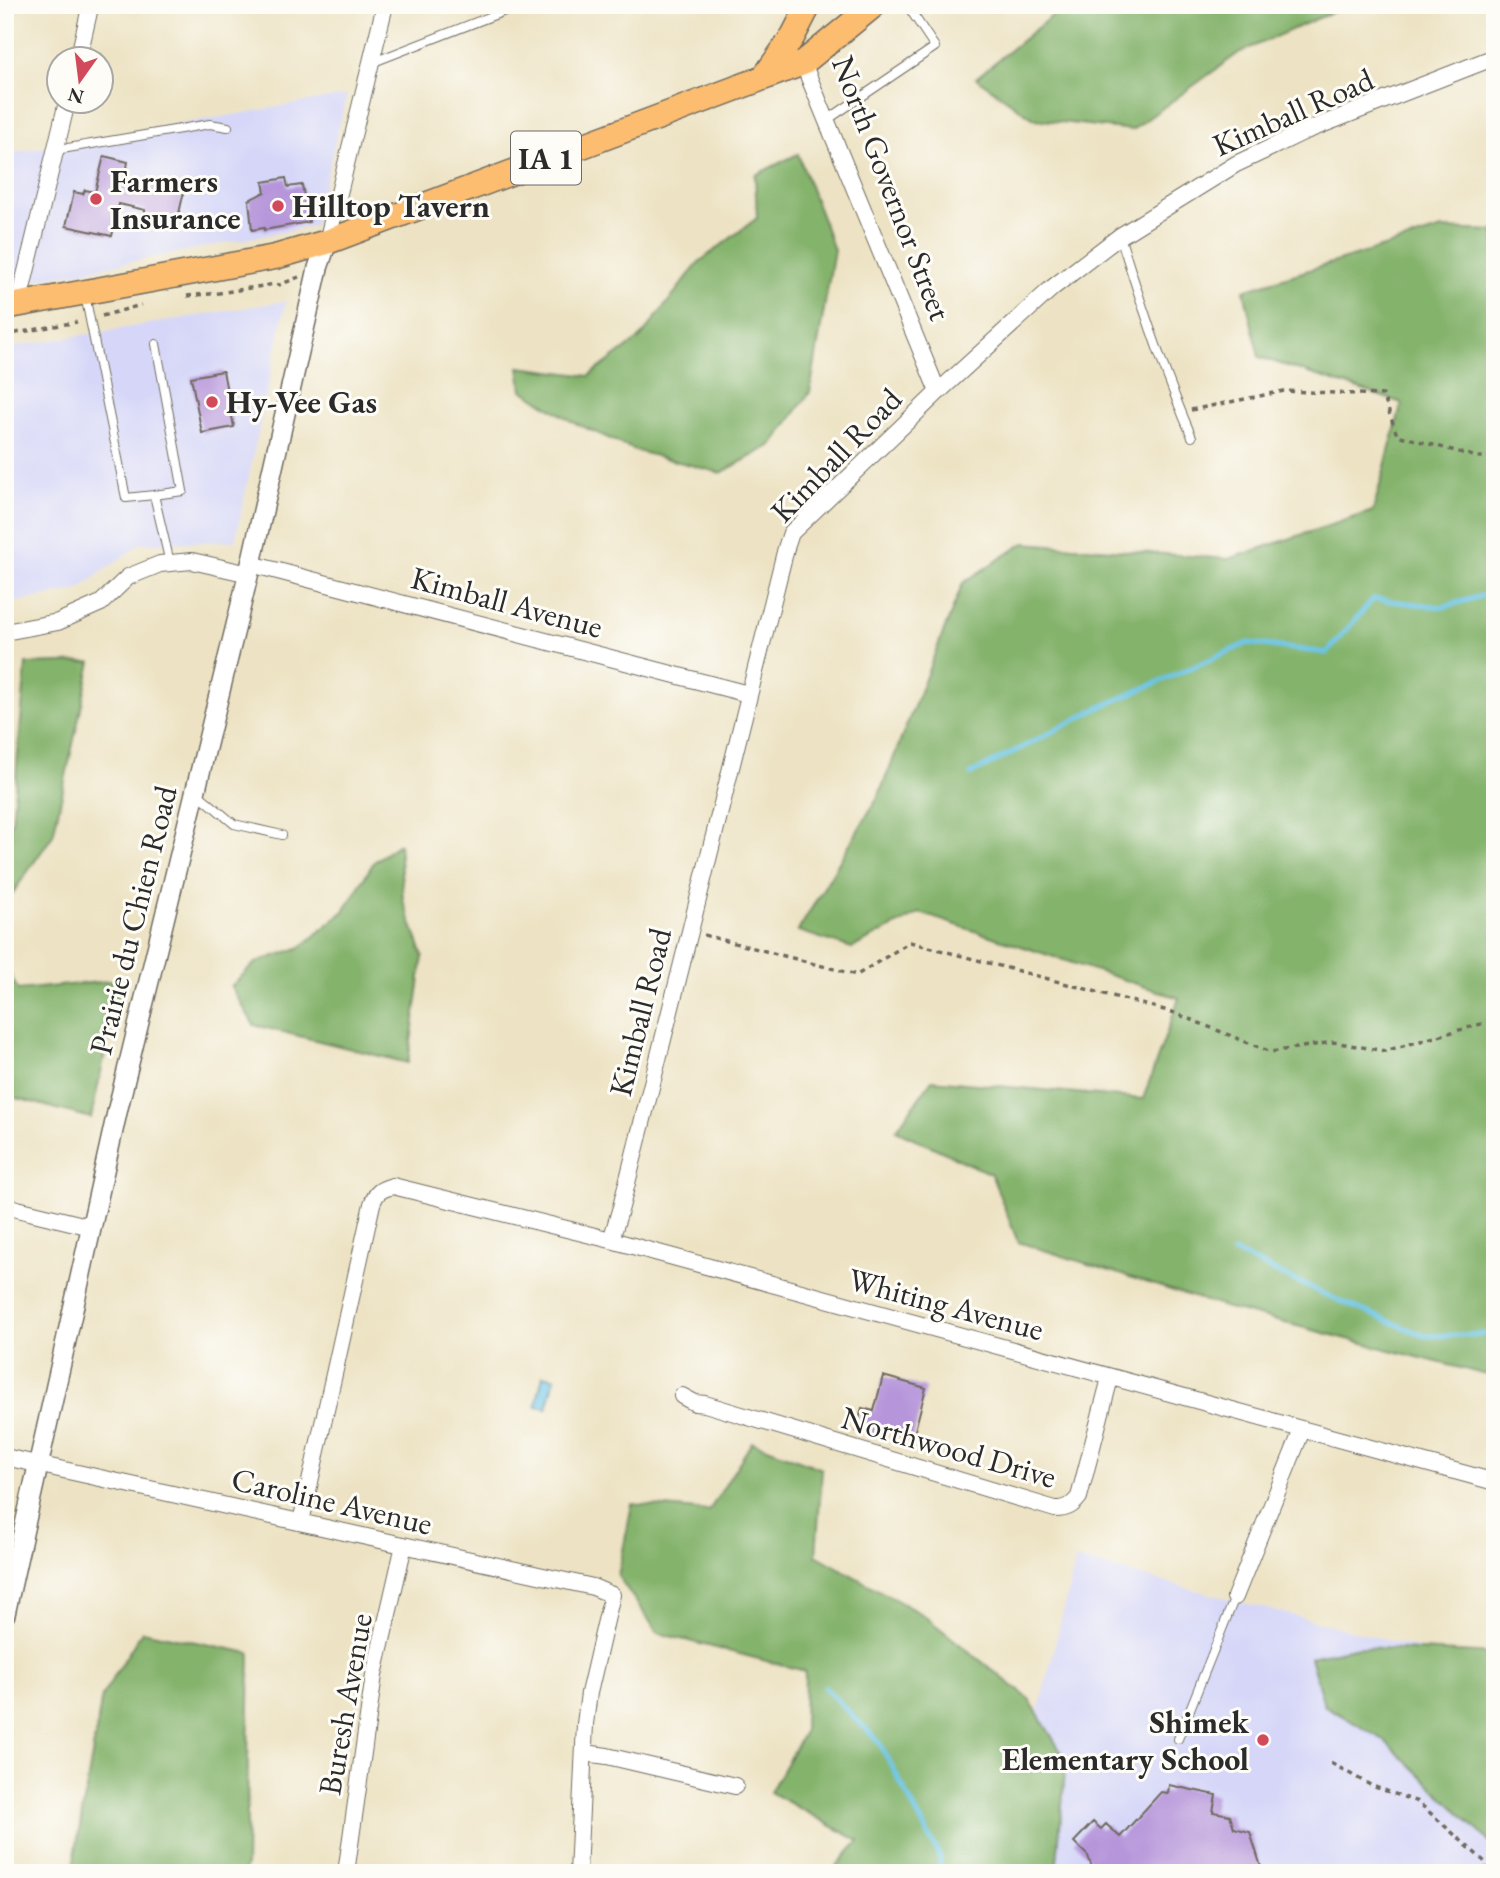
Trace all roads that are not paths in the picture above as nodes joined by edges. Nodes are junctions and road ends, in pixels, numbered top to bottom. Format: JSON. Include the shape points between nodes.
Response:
{"nodes":[{"id":1,"x":385,"y":5,"type":"edge"},
{"id":2,"x":520,"y":5,"type":"edge"},
{"id":3,"x":811,"y":5,"type":"edge"},
{"id":4,"x":907,"y":5,"type":"edge"},
{"id":5,"x":867,"y":11,"type":"edge"},
{"id":6,"x":89,"y":12,"type":"dead end"},
{"id":7,"x":81,"y":46,"type":"edge"},
{"id":8,"x":1495,"y":57,"type":"edge"},
{"id":9,"x":371,"y":63,"type":"junction"},
{"id":10,"x":803,"y":63,"type":"junction"},
{"id":11,"x":765,"y":76,"type":"junction"},
{"id":12,"x":64,"y":116,"type":"edge"},
{"id":13,"x":827,"y":120,"type":"junction"},
{"id":14,"x":228,"y":127,"type":"dead end"},
{"id":15,"x":56,"y":150,"type":"junction"},
{"id":16,"x":1120,"y":236,"type":"junction"},
{"id":17,"x":327,"y":242,"type":"junction"},
{"id":18,"x":85,"y":292,"type":"junction"},
{"id":19,"x":12,"y":306,"type":"edge"},
{"id":20,"x":156,"y":344,"type":"dead end"},
{"id":21,"x":938,"y":392,"type":"junction"},
{"id":22,"x":1192,"y":437,"type":"dead end"},
{"id":23,"x":154,"y":495,"type":"junction"},
{"id":24,"x":170,"y":563,"type":"junction"},
{"id":25,"x":250,"y":569,"type":"junction"},
{"id":26,"x":5,"y":632,"type":"edge"},
{"id":27,"x":748,"y":694,"type":"junction"},
{"id":28,"x":195,"y":792,"type":"junction"},
{"id":29,"x":282,"y":835,"type":"dead end"},
{"id":30,"x":5,"y":1206,"type":"edge"},
{"id":31,"x":91,"y":1227,"type":"junction"},
{"id":32,"x":611,"y":1240,"type":"junction"},
{"id":33,"x":1110,"y":1378,"type":"junction"},
{"id":34,"x":682,"y":1396,"type":"dead end"},
{"id":35,"x":1302,"y":1430,"type":"junction"},
{"id":36,"x":5,"y":1457,"type":"edge"},
{"id":37,"x":38,"y":1465,"type":"junction"},
{"id":38,"x":1495,"y":1482,"type":"edge"},
{"id":39,"x":301,"y":1522,"type":"junction"},
{"id":40,"x":404,"y":1545,"type":"junction"},
{"id":41,"x":1235,"y":1597,"type":"joint"},
{"id":42,"x":5,"y":1614,"type":"edge"},
{"id":43,"x":1178,"y":1739,"type":"dead end"},
{"id":44,"x":585,"y":1753,"type":"junction"},
{"id":45,"x":736,"y":1786,"type":"dead end"},
{"id":46,"x":346,"y":1873,"type":"edge"},
{"id":47,"x":578,"y":1873,"type":"edge"}],
"edges":[{"from":1,"to":9,"type":"street"},
{"from":2,"to":9,"type":"lane"},
{"from":3,"to":5,"type":"main road","via":[[832,18]]},
{"from":3,"to":10,"type":"main road","name":"North Governor Street","via":[[814,24]]},
{"from":3,"to":11,"type":"main road"},
{"from":4,"to":13,"type":"lane","via":[[935,47]]},
{"from":5,"to":10,"type":"main road","number":"IA 1"},
{"from":6,"to":7,"type":"street"},
{"from":8,"to":16,"type":"street","name":"Kimball Road","via":[[1303,132],[1236,164]]},
{"from":9,"to":17,"type":"street"},
{"from":10,"to":11,"type":"main road","number":"IA 1"},
{"from":10,"to":13,"type":"street","name":"North Governor Street"},
{"from":11,"to":17,"type":"main road","number":"IA 1"},
{"from":12,"to":15,"type":"street"},
{"from":13,"to":21,"type":"street","name":"North Governor Street"},
{"from":14,"to":15,"type":"lane","via":[[210,124]]},
{"from":15,"to":19,"type":"street"},
{"from":16,"to":21,"type":"street","name":"Kimball Road","via":[[1052,288]]},
{"from":16,"to":22,"type":"lane","via":[[1146,321]]},
{"from":17,"to":18,"type":"main road","number":"IA 1","via":[[275,257]]},
{"from":17,"to":25,"type":"street","name":"Prairie du Chien Road"},
{"from":18,"to":19,"type":"main road","number":"IA 1"},
{"from":18,"to":23,"type":"lane","via":[[126,498]]},
{"from":20,"to":23,"type":"lane","via":[[183,491]]},
{"from":21,"to":27,"type":"street","name":"Kimball Road","via":[[791,533]]},
{"from":23,"to":24,"type":"lane"},
{"from":24,"to":25,"type":"street","name":"Kimball Avenue","via":[[192,561]]},
{"from":24,"to":26,"type":"street","name":"Kimball Avenue","via":[[128,577],[101,603],[58,622]]},
{"from":25,"to":27,"type":"street","name":"Kimball Avenue"},
{"from":25,"to":28,"type":"street","name":"Prairie du Chien Road"},
{"from":27,"to":32,"type":"street","name":"Kimball Road"},
{"from":28,"to":29,"type":"lane","via":[[234,824]]},
{"from":28,"to":31,"type":"street","name":"Prairie du Chien Road"},
{"from":30,"to":31,"type":"street"},
{"from":31,"to":37,"type":"street","name":"Prairie du Chien Road"},
{"from":32,"to":33,"type":"street","name":"Whiting Avenue"},
{"from":32,"to":39,"type":"street","name":"Whiting Avenue","via":[[393,1186],[381,1189],[372,1204]]},
{"from":33,"to":34,"type":"street","name":"Northwood Drive","via":[[1079,1497],[1065,1509]]},
{"from":33,"to":35,"type":"street","name":"Whiting Avenue"},
{"from":35,"to":38,"type":"street","name":"Whiting Avenue"},
{"from":35,"to":41,"type":"street"},
{"from":36,"to":37,"type":"street","name":"Caroline Avenue"},
{"from":37,"to":39,"type":"street","name":"Caroline Avenue"},
{"from":37,"to":42,"type":"street","name":"Prairie du Chien Road"},
{"from":39,"to":40,"type":"street","name":"Caroline Avenue"},
{"from":40,"to":44,"type":"street","name":"Caroline Avenue","via":[[612,1595],[589,1693]]},
{"from":40,"to":46,"type":"street","name":"Buresh Avenue","via":[[374,1675]]},
{"from":41,"to":43,"type":"lane"},
{"from":44,"to":45,"type":"street"},
{"from":44,"to":47,"type":"street"}]}
